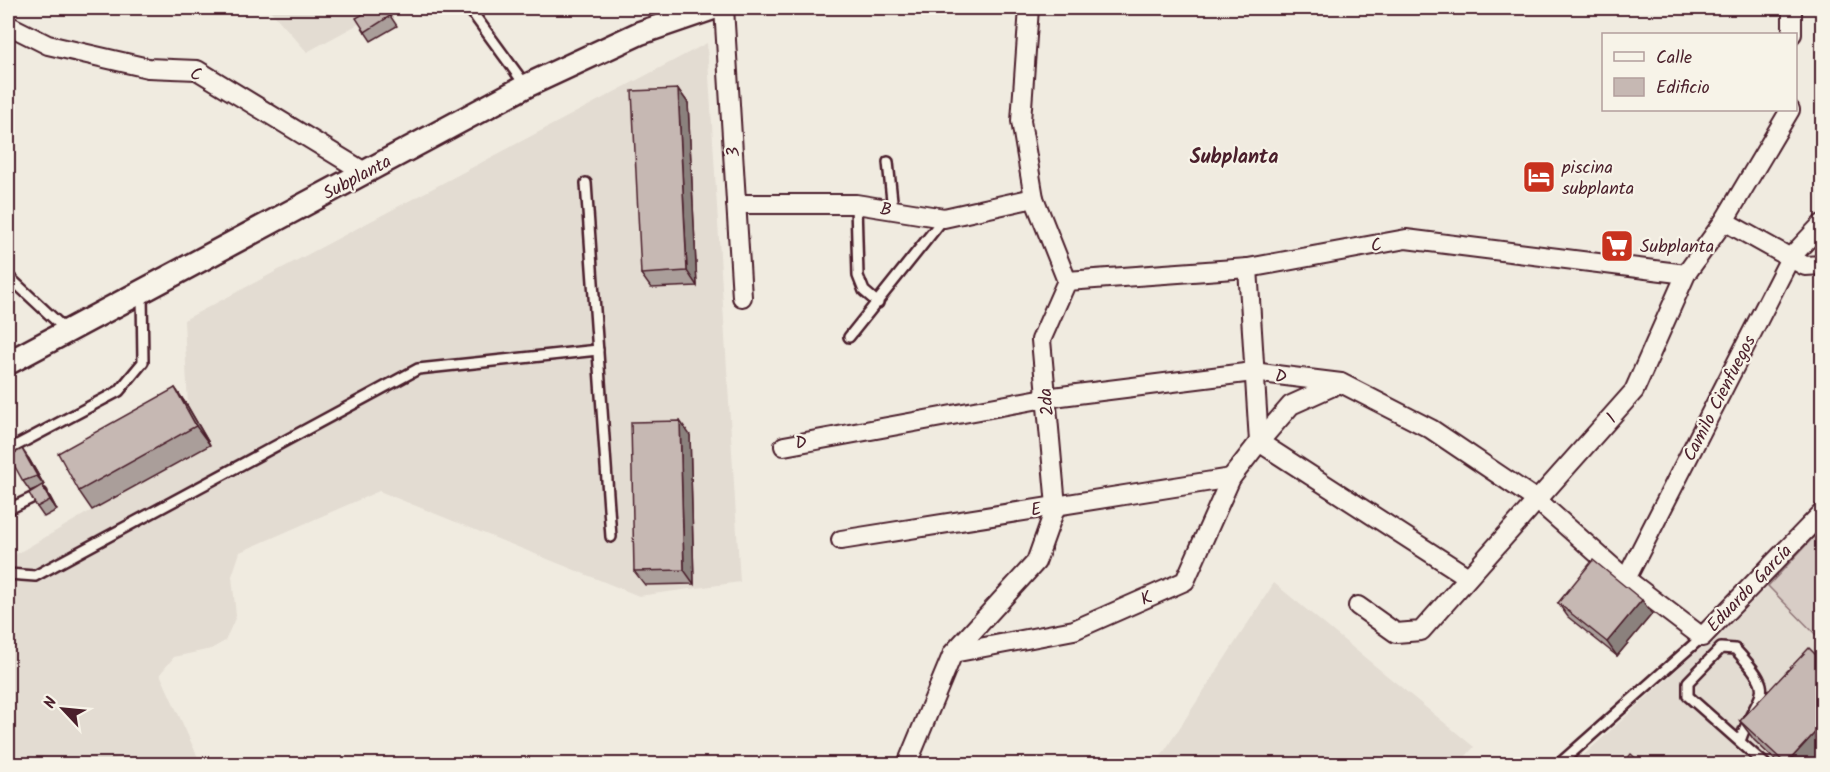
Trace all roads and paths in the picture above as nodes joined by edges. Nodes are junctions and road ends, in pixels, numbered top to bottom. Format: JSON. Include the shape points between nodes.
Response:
{"nodes":[{"id":1,"x":469,"y":8,"type":"edge"},
{"id":2,"x":713,"y":8,"type":"edge"},
{"id":3,"x":724,"y":8,"type":"edge"},
{"id":4,"x":1029,"y":8,"type":"edge"},
{"id":5,"x":1792,"y":8,"type":"edge"},
{"id":6,"x":8,"y":25,"type":"edge"},
{"id":7,"x":1792,"y":33,"type":"edge"},
{"id":8,"x":526,"y":86,"type":"junction"},
{"id":9,"x":1789,"y":111,"type":"edge"},
{"id":10,"x":888,"y":162,"type":"dead end"},
{"id":11,"x":366,"y":173,"type":"junction"},
{"id":12,"x":586,"y":183,"type":"dead end"},
{"id":13,"x":1034,"y":198,"type":"junction"},
{"id":14,"x":736,"y":204,"type":"junction"},
{"id":15,"x":856,"y":204,"type":"junction"},
{"id":16,"x":893,"y":210,"type":"junction"},
{"id":17,"x":944,"y":218,"type":"junction"},
{"id":18,"x":1724,"y":221,"type":"junction"},
{"id":19,"x":1822,"y":224,"type":"edge"},
{"id":20,"x":1790,"y":258,"type":"junction"},
{"id":21,"x":1822,"y":265,"type":"edge"},
{"id":22,"x":1248,"y":268,"type":"junction"},
{"id":23,"x":1686,"y":274,"type":"junction"},
{"id":24,"x":8,"y":276,"type":"edge"},
{"id":25,"x":1067,"y":281,"type":"junction"},
{"id":26,"x":142,"y":291,"type":"junction"},
{"id":27,"x":742,"y":297,"type":"dead end"},
{"id":28,"x":878,"y":303,"type":"junction"},
{"id":29,"x":67,"y":331,"type":"junction"},
{"id":30,"x":849,"y":336,"type":"dead end"},
{"id":31,"x":598,"y":350,"type":"junction"},
{"id":32,"x":8,"y":363,"type":"edge"},
{"id":33,"x":1254,"y":373,"type":"junction"},
{"id":34,"x":1341,"y":383,"type":"junction"},
{"id":35,"x":1045,"y":398,"type":"junction"},
{"id":36,"x":1259,"y":442,"type":"junction"},
{"id":37,"x":784,"y":446,"type":"dead end"},
{"id":38,"x":8,"y":450,"type":"edge"},
{"id":39,"x":1231,"y":478,"type":"junction"},
{"id":40,"x":43,"y":492,"type":"edge"},
{"id":41,"x":8,"y":501,"type":"edge"},
{"id":42,"x":1538,"y":501,"type":"junction"},
{"id":43,"x":1056,"y":506,"type":"junction"},
{"id":44,"x":1822,"y":513,"type":"edge"},
{"id":45,"x":611,"y":537,"type":"dead end"},
{"id":46,"x":841,"y":540,"type":"dead end"},
{"id":47,"x":8,"y":574,"type":"edge"},
{"id":48,"x":1468,"y":577,"type":"junction"},
{"id":49,"x":1626,"y":579,"type":"junction"},
{"id":50,"x":1358,"y":606,"type":"dead end"},
{"id":51,"x":1702,"y":638,"type":"junction"},
{"id":52,"x":953,"y":653,"type":"junction"},
{"id":53,"x":1740,"y":741,"type":"junction"},
{"id":54,"x":907,"y":765,"type":"edge"},
{"id":55,"x":1559,"y":765,"type":"edge"},
{"id":56,"x":1765,"y":765,"type":"edge"}],
"edges":[{"from":1,"to":8,"type":"lane"},
{"from":2,"to":8,"type":"street","name":"Subplanta","via":[[640,33]]},
{"from":3,"to":14,"type":"street","name":"3"},
{"from":4,"to":13,"type":"street","via":[[1021,121]]},
{"from":5,"to":7,"type":"street"},
{"from":6,"to":11,"type":"street","name":"C","via":[[48,45],[148,68],[197,70]]},
{"from":8,"to":11,"type":"street","name":"Subplanta"},
{"from":9,"to":18,"type":"street","name":"1"},
{"from":10,"to":16,"type":"lane"},
{"from":11,"to":26,"type":"street","name":"Subplanta"},
{"from":12,"to":31,"type":"lane"},
{"from":13,"to":17,"type":"street","name":"B"},
{"from":13,"to":25,"type":"street"},
{"from":14,"to":15,"type":"street","name":"B"},
{"from":14,"to":27,"type":"street","name":"3"},
{"from":15,"to":16,"type":"street","name":"B"},
{"from":15,"to":28,"type":"lane","via":[[858,276],[864,291]]},
{"from":16,"to":17,"type":"street","name":"B"},
{"from":17,"to":28,"type":"lane"},
{"from":18,"to":20,"type":"street"},
{"from":18,"to":23,"type":"street","name":"1"},
{"from":19,"to":20,"type":"street","name":"Camilo Cienfuegos"},
{"from":20,"to":21,"type":"street","via":[[1805,266]]},
{"from":20,"to":49,"type":"street","name":"Camilo Cienfuegos"},
{"from":22,"to":23,"type":"street","name":"C","via":[[1406,239]]},
{"from":22,"to":25,"type":"street","name":"C"},
{"from":22,"to":33,"type":"street"},
{"from":23,"to":42,"type":"street","name":"1","via":[[1634,391]]},
{"from":24,"to":29,"type":"lane"},
{"from":25,"to":35,"type":"street","name":"2da","via":[[1041,340]]},
{"from":26,"to":29,"type":"street","name":"Subplanta"},
{"from":26,"to":38,"type":"lane","via":[[143,362],[119,391]]},
{"from":28,"to":30,"type":"lane"},
{"from":29,"to":32,"type":"street","name":"Subplanta"},
{"from":31,"to":45,"type":"lane"},
{"from":31,"to":47,"type":"lane","via":[[418,369],[35,576]]},
{"from":33,"to":34,"type":"street","name":"D"},
{"from":33,"to":35,"type":"street","name":"D"},
{"from":33,"to":36,"type":"street"},
{"from":34,"to":36,"type":"street","name":"K","via":[[1291,405]]},
{"from":34,"to":42,"type":"street","name":"D","via":[[1431,429]]},
{"from":35,"to":37,"type":"street","name":"D"},
{"from":35,"to":43,"type":"street","name":"2da"},
{"from":36,"to":39,"type":"street","name":"K"},
{"from":36,"to":48,"type":"street"},
{"from":39,"to":43,"type":"street","name":"E"},
{"from":39,"to":52,"type":"street","name":"K","via":[[1185,581],[1074,630]]},
{"from":40,"to":41,"type":"lane","via":[[11,508]]},
{"from":42,"to":48,"type":"street","name":"1"},
{"from":42,"to":49,"type":"street","name":"D"},
{"from":43,"to":46,"type":"street","name":"E"},
{"from":43,"to":52,"type":"street","name":"2da","via":[[1036,562]]},
{"from":44,"to":51,"type":"street","name":"Eduardo García"},
{"from":48,"to":50,"type":"street","name":"1","via":[[1421,632],[1396,633]]},
{"from":49,"to":51,"type":"street","name":"D"},
{"from":51,"to":55,"type":"lane"},
{"from":52,"to":54,"type":"street","name":"2da"},
{"from":53,"to":53,"type":"lane","via":[[1688,696],[1688,682],[1720,648],[1735,649],[1759,674],[1764,685]]},
{"from":53,"to":56,"type":"lane"}]}
